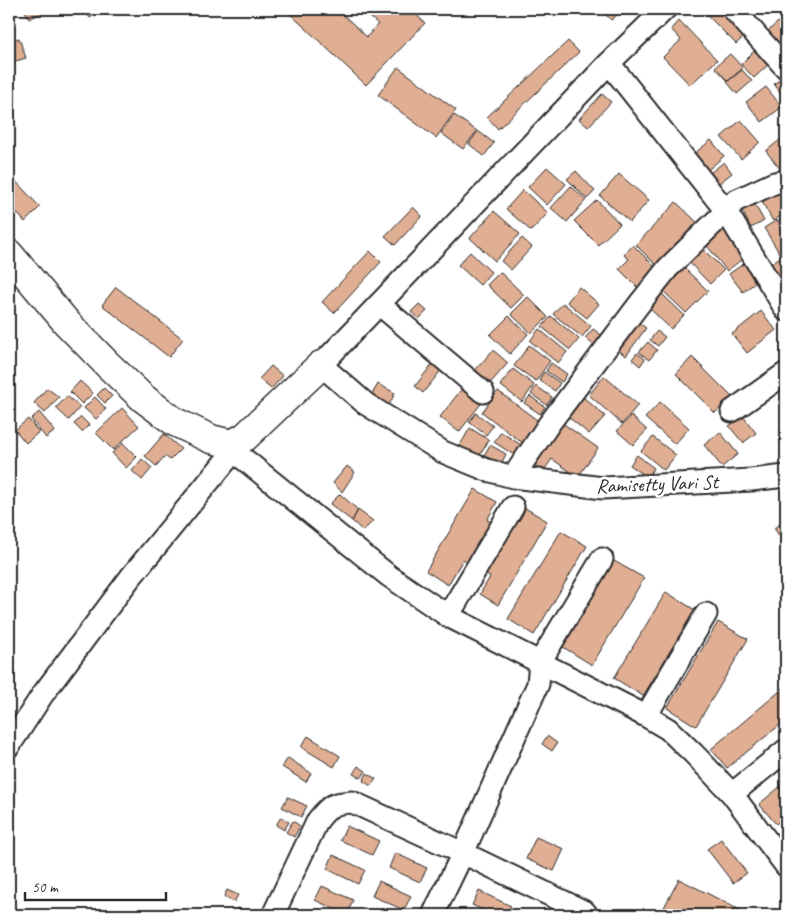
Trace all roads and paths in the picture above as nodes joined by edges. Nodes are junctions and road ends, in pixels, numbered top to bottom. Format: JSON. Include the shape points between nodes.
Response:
{"nodes":[{"id":1,"x":665,"y":9,"type":"edge"},
{"id":2,"x":733,"y":9,"type":"edge"},
{"id":3,"x":609,"y":63,"type":"junction"},
{"id":4,"x":785,"y":67,"type":"dead end"},
{"id":5,"x":786,"y":181,"type":"edge"},
{"id":6,"x":726,"y":211,"type":"junction"},
{"id":7,"x":9,"y":254,"type":"edge"},
{"id":8,"x":379,"y":304,"type":"junction"},
{"id":9,"x":786,"y":310,"type":"edge"},
{"id":10,"x":321,"y":364,"type":"junction"},
{"id":11,"x":786,"y":374,"type":"edge"},
{"id":12,"x":483,"y":392,"type":"dead end"},
{"id":13,"x":732,"y":412,"type":"dead end"},
{"id":14,"x":232,"y":448,"type":"junction"},
{"id":15,"x":786,"y":476,"type":"edge"},
{"id":16,"x":513,"y":477,"type":"junction"},
{"id":17,"x":513,"y":507,"type":"dead end"},
{"id":18,"x":602,"y":559,"type":"dead end"},
{"id":19,"x":706,"y":614,"type":"dead end"},
{"id":20,"x":448,"y":616,"type":"junction"},
{"id":21,"x":540,"y":662,"type":"junction"},
{"id":22,"x":646,"y":716,"type":"junction"},
{"id":23,"x":9,"y":746,"type":"edge"},
{"id":24,"x":786,"y":750,"type":"edge"},
{"id":25,"x":732,"y":794,"type":"junction"},
{"id":26,"x":463,"y":853,"type":"junction"},
{"id":27,"x":786,"y":866,"type":"edge"},
{"id":28,"x":273,"y":915,"type":"edge"},
{"id":29,"x":433,"y":915,"type":"edge"},
{"id":30,"x":587,"y":915,"type":"edge"}],
"edges":[{"from":1,"to":3,"type":"street"},
{"from":2,"to":4,"type":"street"},
{"from":3,"to":6,"type":"street"},
{"from":3,"to":8,"type":"street"},
{"from":5,"to":6,"type":"street","via":[[774,183],[735,201]]},
{"from":6,"to":9,"type":"street"},
{"from":6,"to":16,"type":"street","via":[[668,268],[640,302]]},
{"from":7,"to":14,"type":"street","via":[[67,323],[143,398],[175,422]]},
{"from":8,"to":10,"type":"street"},
{"from":8,"to":12,"type":"street"},
{"from":10,"to":14,"type":"street"},
{"from":10,"to":16,"type":"street","name":"Ramisetty Vari St","via":[[366,404],[443,452]]},
{"from":11,"to":13,"type":"street"},
{"from":14,"to":20,"type":"street","via":[[389,576]]},
{"from":14,"to":23,"type":"street","via":[[43,694]]},
{"from":15,"to":16,"type":"street","name":"Ramisetty Vari St","via":[[603,488]]},
{"from":17,"to":20,"type":"street"},
{"from":18,"to":21,"type":"street"},
{"from":19,"to":22,"type":"street"},
{"from":20,"to":21,"type":"street"},
{"from":21,"to":22,"type":"street"},
{"from":21,"to":26,"type":"street","via":[[538,684]]},
{"from":22,"to":25,"type":"street","via":[[668,729]]},
{"from":24,"to":25,"type":"street"},
{"from":25,"to":27,"type":"street"},
{"from":26,"to":28,"type":"street","via":[[352,802],[339,803],[326,809],[318,820]]},
{"from":26,"to":29,"type":"street"},
{"from":26,"to":30,"type":"street"}]}
